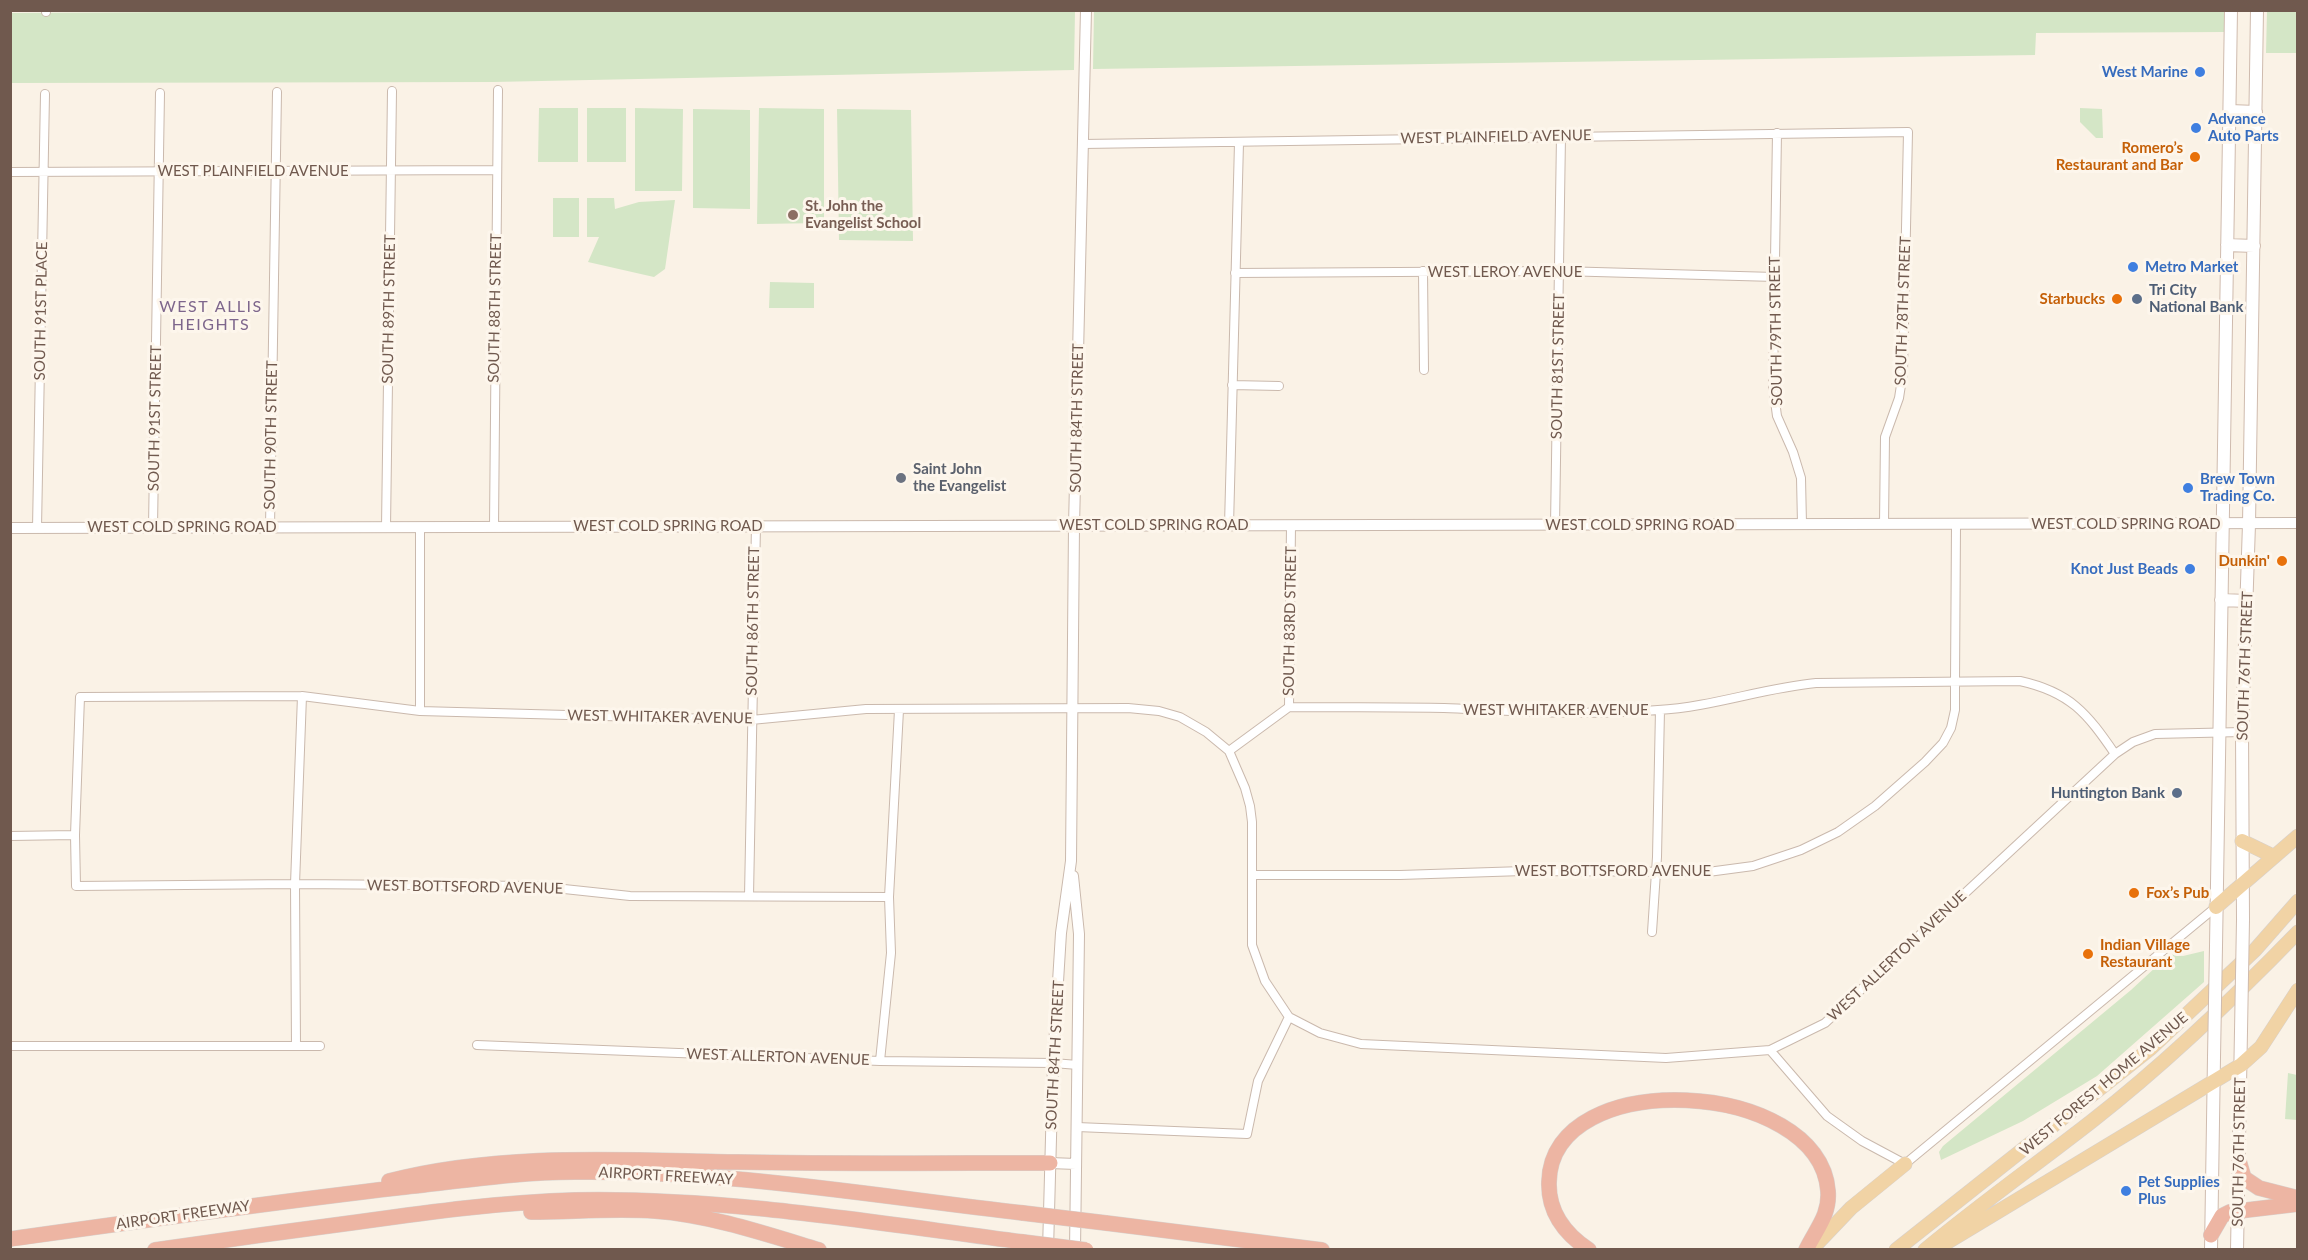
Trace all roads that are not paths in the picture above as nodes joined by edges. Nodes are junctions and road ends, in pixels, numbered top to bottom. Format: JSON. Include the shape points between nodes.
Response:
{"nodes":[{"id":1,"x":1086,"y":10,"type":"edge"},
{"id":2,"x":2231,"y":10,"type":"edge"},
{"id":3,"x":2257,"y":10,"type":"edge"},
{"id":4,"x":498,"y":90,"type":"dead end"},
{"id":5,"x":392,"y":91,"type":"dead end"},
{"id":6,"x":277,"y":92,"type":"dead end"},
{"id":7,"x":45,"y":93,"type":"dead end"},
{"id":8,"x":160,"y":93,"type":"dead end"},
{"id":9,"x":2230,"y":111,"type":"junction"},
{"id":10,"x":2256,"y":112,"type":"junction"},
{"id":11,"x":1908,"y":132,"type":"joint"},
{"id":12,"x":1778,"y":133,"type":"junction"},
{"id":13,"x":1561,"y":136,"type":"junction"},
{"id":14,"x":1239,"y":143,"type":"junction"},
{"id":15,"x":1083,"y":144,"type":"junction"},
{"id":16,"x":496,"y":170,"type":"junction"},
{"id":17,"x":159,"y":171,"type":"junction"},
{"id":18,"x":275,"y":171,"type":"junction"},
{"id":19,"x":391,"y":171,"type":"junction"},
{"id":20,"x":10,"y":172,"type":"edge"},
{"id":21,"x":44,"y":172,"type":"junction"},
{"id":22,"x":2228,"y":245,"type":"junction"},
{"id":23,"x":2254,"y":246,"type":"junction"},
{"id":24,"x":1560,"y":271,"type":"junction"},
{"id":25,"x":1423,"y":272,"type":"junction"},
{"id":26,"x":1235,"y":273,"type":"junction"},
{"id":27,"x":1775,"y":277,"type":"junction"},
{"id":28,"x":1424,"y":370,"type":"dead end"},
{"id":29,"x":1232,"y":385,"type":"junction"},
{"id":30,"x":1279,"y":386,"type":"dead end"},
{"id":31,"x":2298,"y":523,"type":"edge"},
{"id":32,"x":1802,"y":524,"type":"junction"},
{"id":33,"x":1884,"y":524,"type":"junction"},
{"id":34,"x":2223,"y":524,"type":"junction"},
{"id":35,"x":2249,"y":524,"type":"junction"},
{"id":36,"x":756,"y":525,"type":"junction"},
{"id":37,"x":1229,"y":525,"type":"junction"},
{"id":38,"x":1291,"y":525,"type":"junction"},
{"id":39,"x":1555,"y":525,"type":"junction"},
{"id":40,"x":1956,"y":525,"type":"junction"},
{"id":41,"x":494,"y":526,"type":"junction"},
{"id":42,"x":1074,"y":526,"type":"junction"},
{"id":43,"x":153,"y":527,"type":"junction"},
{"id":44,"x":270,"y":527,"type":"junction"},
{"id":45,"x":386,"y":527,"type":"junction"},
{"id":46,"x":420,"y":527,"type":"junction"},
{"id":47,"x":10,"y":528,"type":"edge"},
{"id":48,"x":37,"y":528,"type":"junction"},
{"id":49,"x":2222,"y":600,"type":"junction"},
{"id":50,"x":2247,"y":601,"type":"junction"},
{"id":51,"x":1956,"y":682,"type":"junction"},
{"id":52,"x":302,"y":696,"type":"junction"},
{"id":53,"x":1289,"y":707,"type":"junction"},
{"id":54,"x":1073,"y":708,"type":"junction"},
{"id":55,"x":899,"y":710,"type":"junction"},
{"id":56,"x":1660,"y":710,"type":"junction"},
{"id":57,"x":420,"y":711,"type":"junction"},
{"id":58,"x":751,"y":720,"type":"junction"},
{"id":59,"x":2218,"y":731,"type":"junction"},
{"id":60,"x":2242,"y":732,"type":"junction"},
{"id":61,"x":1229,"y":751,"type":"junction"},
{"id":62,"x":2115,"y":754,"type":"junction"},
{"id":63,"x":10,"y":836,"type":"edge"},
{"id":64,"x":75,"y":836,"type":"junction"},
{"id":65,"x":2298,"y":836,"type":"edge"},
{"id":66,"x":2242,"y":841,"type":"junction"},
{"id":67,"x":2273,"y":856,"type":"junction"},
{"id":68,"x":1071,"y":861,"type":"junction"},
{"id":69,"x":1655,"y":873,"type":"junction"},
{"id":70,"x":1252,"y":875,"type":"junction"},
{"id":71,"x":2242,"y":882,"type":"junction"},
{"id":72,"x":295,"y":884,"type":"junction"},
{"id":73,"x":748,"y":896,"type":"junction"},
{"id":74,"x":889,"y":897,"type":"junction"},
{"id":75,"x":2298,"y":901,"type":"edge"},
{"id":76,"x":2216,"y":907,"type":"junction"},
{"id":77,"x":1652,"y":932,"type":"dead end"},
{"id":78,"x":2298,"y":932,"type":"edge"},
{"id":79,"x":2298,"y":990,"type":"edge"},
{"id":80,"x":1289,"y":1017,"type":"junction"},
{"id":81,"x":477,"y":1045,"type":"dead end"},
{"id":82,"x":10,"y":1046,"type":"edge"},
{"id":83,"x":296,"y":1046,"type":"junction"},
{"id":84,"x":320,"y":1046,"type":"dead end"},
{"id":85,"x":1770,"y":1050,"type":"junction"},
{"id":86,"x":880,"y":1061,"type":"junction"},
{"id":87,"x":1053,"y":1063,"type":"junction"},
{"id":88,"x":1078,"y":1065,"type":"junction"},
{"id":89,"x":2241,"y":1065,"type":"junction"},
{"id":90,"x":2214,"y":1081,"type":"junction"},
{"id":91,"x":1077,"y":1127,"type":"junction"},
{"id":92,"x":2239,"y":1161,"type":"junction"},
{"id":93,"x":1050,"y":1163,"type":"junction"},
{"id":94,"x":1076,"y":1164,"type":"junction"},
{"id":95,"x":1905,"y":1164,"type":"junction"},
{"id":96,"x":333,"y":1195,"type":"junction"},
{"id":97,"x":2298,"y":1198,"type":"edge"},
{"id":98,"x":506,"y":1204,"type":"junction"},
{"id":99,"x":2298,"y":1204,"type":"edge"},
{"id":100,"x":2237,"y":1210,"type":"junction"},
{"id":101,"x":10,"y":1239,"type":"edge"},
{"id":102,"x":2211,"y":1242,"type":"edge"},
{"id":103,"x":155,"y":1250,"type":"edge"},
{"id":104,"x":819,"y":1250,"type":"edge"},
{"id":105,"x":1048,"y":1250,"type":"edge"},
{"id":106,"x":1075,"y":1250,"type":"edge"},
{"id":107,"x":1086,"y":1250,"type":"edge"},
{"id":108,"x":1322,"y":1250,"type":"edge"},
{"id":109,"x":1588,"y":1250,"type":"edge"},
{"id":110,"x":1808,"y":1250,"type":"edge"},
{"id":111,"x":1896,"y":1250,"type":"edge"},
{"id":112,"x":1925,"y":1250,"type":"edge"},
{"id":113,"x":1934,"y":1250,"type":"edge"},
{"id":114,"x":2237,"y":1250,"type":"edge"}],
"edges":[{"from":1,"to":15,"type":"street","name":"SOUTH 84TH STREET"},
{"from":2,"to":9,"type":"main road","name":"SOUTH 76TH STREET"},
{"from":3,"to":10,"type":"main road","name":"SOUTH 76TH STREET"},
{"from":4,"to":16,"type":"street","name":"SOUTH 88TH STREET"},
{"from":5,"to":19,"type":"street","name":"SOUTH 89TH STREET"},
{"from":6,"to":18,"type":"street","name":"SOUTH 90TH STREET"},
{"from":7,"to":21,"type":"street","name":"SOUTH 91ST PLACE"},
{"from":8,"to":17,"type":"street","name":"SOUTH 91ST STREET"},
{"from":9,"to":10,"type":"main road"},
{"from":9,"to":22,"type":"main road","name":"SOUTH 76TH STREET"},
{"from":10,"to":23,"type":"main road","name":"SOUTH 76TH STREET"},
{"from":11,"to":12,"type":"street","name":"WEST PLAINFIELD AVENUE"},
{"from":11,"to":33,"type":"street","name":"SOUTH 78TH STREET","via":[[1903,372],[1886,437]]},
{"from":12,"to":13,"type":"street","name":"WEST PLAINFIELD AVENUE"},
{"from":12,"to":27,"type":"street","name":"SOUTH 79TH STREET"},
{"from":13,"to":14,"type":"street","name":"WEST PLAINFIELD AVENUE"},
{"from":13,"to":24,"type":"street","name":"SOUTH 81ST STREET"},
{"from":14,"to":15,"type":"street","name":"WEST PLAINFIELD AVENUE"},
{"from":14,"to":26,"type":"street"},
{"from":15,"to":42,"type":"street","name":"SOUTH 84TH STREET"},
{"from":16,"to":19,"type":"street","name":"WEST PLAINFIELD AVENUE"},
{"from":16,"to":41,"type":"street","name":"SOUTH 88TH STREET"},
{"from":17,"to":18,"type":"street","name":"WEST PLAINFIELD AVENUE"},
{"from":17,"to":21,"type":"street","name":"WEST PLAINFIELD AVENUE"},
{"from":17,"to":43,"type":"street","name":"SOUTH 91ST STREET"},
{"from":18,"to":19,"type":"street","name":"WEST PLAINFIELD AVENUE"},
{"from":18,"to":44,"type":"street","name":"SOUTH 90TH STREET"},
{"from":19,"to":45,"type":"street","name":"SOUTH 89TH STREET"},
{"from":20,"to":21,"type":"street","name":"WEST PLAINFIELD AVENUE"},
{"from":21,"to":48,"type":"street","name":"SOUTH 91ST PLACE"},
{"from":22,"to":23,"type":"main road"},
{"from":22,"to":34,"type":"main road","name":"SOUTH 76TH STREET"},
{"from":23,"to":35,"type":"main road","name":"SOUTH 76TH STREET"},
{"from":24,"to":25,"type":"street","name":"WEST LEROY AVENUE"},
{"from":24,"to":27,"type":"street","name":"WEST LEROY AVENUE"},
{"from":24,"to":39,"type":"street","name":"SOUTH 81ST STREET"},
{"from":25,"to":26,"type":"street","name":"WEST LEROY AVENUE"},
{"from":25,"to":28,"type":"street"},
{"from":26,"to":29,"type":"street"},
{"from":27,"to":32,"type":"street","name":"SOUTH 79TH STREET","via":[[1773,386],[1777,416],[1801,478]]},
{"from":29,"to":30,"type":"street"},
{"from":29,"to":37,"type":"street"},
{"from":31,"to":35,"type":"street","name":"WEST COLD SPRING ROAD"},
{"from":32,"to":33,"type":"street","name":"WEST COLD SPRING ROAD"},
{"from":32,"to":39,"type":"street","name":"WEST COLD SPRING ROAD"},
{"from":33,"to":40,"type":"street","name":"WEST COLD SPRING ROAD"},
{"from":34,"to":35,"type":"street","name":"WEST COLD SPRING ROAD"},
{"from":34,"to":40,"type":"street","name":"WEST COLD SPRING ROAD"},
{"from":34,"to":49,"type":"main road","name":"SOUTH 76TH STREET"},
{"from":35,"to":50,"type":"main road","name":"SOUTH 76TH STREET"},
{"from":36,"to":41,"type":"street","name":"WEST COLD SPRING ROAD"},
{"from":36,"to":42,"type":"street","name":"WEST COLD SPRING ROAD"},
{"from":36,"to":58,"type":"street","name":"SOUTH 86TH STREET"},
{"from":37,"to":38,"type":"street","name":"WEST COLD SPRING ROAD"},
{"from":37,"to":42,"type":"street","name":"WEST COLD SPRING ROAD"},
{"from":38,"to":39,"type":"street","name":"WEST COLD SPRING ROAD"},
{"from":38,"to":53,"type":"street","name":"SOUTH 83RD STREET"},
{"from":40,"to":51,"type":"street"},
{"from":41,"to":46,"type":"street","name":"WEST COLD SPRING ROAD"},
{"from":42,"to":54,"type":"street","name":"SOUTH 84TH STREET"},
{"from":43,"to":44,"type":"street","name":"WEST COLD SPRING ROAD"},
{"from":43,"to":48,"type":"street","name":"WEST COLD SPRING ROAD"},
{"from":44,"to":45,"type":"street","name":"WEST COLD SPRING ROAD"},
{"from":45,"to":46,"type":"street","name":"WEST COLD SPRING ROAD"},
{"from":46,"to":57,"type":"street"},
{"from":47,"to":48,"type":"street","name":"WEST COLD SPRING ROAD"},
{"from":49,"to":50,"type":"main road"},
{"from":49,"to":59,"type":"main road","name":"SOUTH 76TH STREET"},
{"from":50,"to":60,"type":"main road","name":"SOUTH 76TH STREET"},
{"from":51,"to":56,"type":"street","name":"WEST WHITAKER AVENUE","via":[[1804,684]]},
{"from":51,"to":62,"type":"street","name":"WEST WHITAKER AVENUE","via":[[2020,681],[2043,686],[2082,710]]},
{"from":51,"to":69,"type":"street","name":"WEST BOTTSFORD AVENUE","via":[[1951,728],[1943,743],[1875,806],[1838,832],[1753,866]]},
{"from":52,"to":57,"type":"street","name":"WEST WHITAKER AVENUE"},
{"from":52,"to":64,"type":"street","name":"WEST WHITAKER AVENUE","via":[[80,697]]},
{"from":52,"to":72,"type":"street"},
{"from":53,"to":56,"type":"street","name":"WEST WHITAKER AVENUE","via":[[1578,713]]},
{"from":53,"to":61,"type":"street","name":"SOUTH 83RD STREET"},
{"from":54,"to":55,"type":"street","name":"WEST WHITAKER AVENUE"},
{"from":54,"to":61,"type":"street","name":"WEST WHITAKER AVENUE","via":[[1160,711],[1180,717]]},
{"from":54,"to":68,"type":"street","name":"SOUTH 84TH STREET"},
{"from":55,"to":58,"type":"street","name":"WEST WHITAKER AVENUE","via":[[866,709]]},
{"from":55,"to":74,"type":"street"},
{"from":56,"to":69,"type":"street"},
{"from":57,"to":58,"type":"street","name":"WEST WHITAKER AVENUE"},
{"from":58,"to":73,"type":"street","name":"SOUTH 86TH STREET"},
{"from":59,"to":60,"type":"street","name":"WEST ALLERTON AVENUE"},
{"from":59,"to":62,"type":"street","name":"WEST ALLERTON AVENUE","via":[[2155,734]]},
{"from":59,"to":76,"type":"main road","name":"SOUTH 76TH STREET"},
{"from":60,"to":66,"type":"main road","name":"SOUTH 76TH STREET"},
{"from":61,"to":70,"type":"street","via":[[1250,806]]},
{"from":62,"to":85,"type":"street","name":"WEST ALLERTON AVENUE","via":[[1826,1023]]},
{"from":63,"to":64,"type":"street"},
{"from":64,"to":72,"type":"street","name":"WEST BOTTSFORD AVENUE","via":[[76,886]]},
{"from":65,"to":67,"type":"main road"},
{"from":66,"to":67,"type":"main road"},
{"from":66,"to":71,"type":"main road","name":"SOUTH 76TH STREET"},
{"from":67,"to":71,"type":"main road"},
{"from":68,"to":87,"type":"street","name":"SOUTH 84TH STREET","via":[[1061,933]]},
{"from":68,"to":88,"type":"street","name":"SOUTH 84TH STREET","via":[[1079,934]]},
{"from":69,"to":70,"type":"street","name":"WEST BOTTSFORD AVENUE"},
{"from":69,"to":77,"type":"street"},
{"from":70,"to":80,"type":"street","via":[[1252,945],[1265,981]]},
{"from":71,"to":76,"type":"main road"},
{"from":71,"to":89,"type":"main road","name":"SOUTH 76TH STREET","bridge":true},
{"from":72,"to":73,"type":"street","name":"WEST BOTTSFORD AVENUE","via":[[536,886],[630,896]]},
{"from":72,"to":83,"type":"street"},
{"from":73,"to":74,"type":"street","name":"WEST BOTTSFORD AVENUE"},
{"from":74,"to":86,"type":"street","via":[[891,953]]},
{"from":75,"to":111,"type":"main road","name":"WEST FOREST HOME AVENUE","via":[[2255,950],[2151,1048]]},
{"from":76,"to":90,"type":"main road","name":"SOUTH 76TH STREET","bridge":true},
{"from":76,"to":95,"type":"street"},
{"from":78,"to":112,"type":"main road","name":"WEST FOREST HOME AVENUE","via":[[2162,1062]]},
{"from":79,"to":89,"type":"main road","via":[[2260,1047]]},
{"from":80,"to":85,"type":"street","name":"WEST ALLERTON AVENUE","via":[[1320,1034],[1361,1044],[1666,1058]]},
{"from":80,"to":91,"type":"street","via":[[1258,1081],[1247,1134]]},
{"from":81,"to":86,"type":"street","name":"WEST ALLERTON AVENUE"},
{"from":82,"to":83,"type":"street"},
{"from":83,"to":84,"type":"street"},
{"from":85,"to":95,"type":"street","via":[[1827,1116]]},
{"from":86,"to":87,"type":"street","name":"WEST ALLERTON AVENUE"},
{"from":87,"to":88,"type":"street","name":"WEST ALLERTON AVENUE"},
{"from":87,"to":93,"type":"street","name":"SOUTH 84TH STREET"},
{"from":88,"to":91,"type":"street","name":"SOUTH 84TH STREET"},
{"from":89,"to":90,"type":"main road"},
{"from":89,"to":92,"type":"main road","name":"SOUTH 76TH STREET"},
{"from":90,"to":102,"type":"main road","name":"SOUTH 76TH STREET"},
{"from":90,"to":113,"type":"main road"},
{"from":91,"to":94,"type":"street","name":"SOUTH 84TH STREET"},
{"from":92,"to":97,"type":"highway","via":[[2244,1178],[2259,1188]]},
{"from":92,"to":100,"type":"main road","name":"SOUTH 76TH STREET"},
{"from":93,"to":94,"type":"street"},
{"from":93,"to":96,"type":"highway","via":[[557,1160],[408,1176]]},
{"from":93,"to":105,"type":"street","name":"SOUTH 84TH STREET"},
{"from":94,"to":106,"type":"street","name":"SOUTH 84TH STREET"},
{"from":95,"to":110,"type":"main road"},
{"from":96,"to":101,"type":"highway","name":"AIRPORT FREEWAY"},
{"from":96,"to":108,"type":"highway","name":"AIRPORT FREEWAY","bridge":true,"via":[[510,1175],[629,1172],[742,1179]]},
{"from":98,"to":103,"type":"highway","name":"AIRPORT FREEWAY"},
{"from":98,"to":104,"type":"highway","via":[[529,1212],[655,1211],[720,1223]]},
{"from":98,"to":107,"type":"highway","name":"AIRPORT FREEWAY","bridge":true,"via":[[641,1200],[712,1205]]},
{"from":99,"to":100,"type":"highway"},
{"from":100,"to":102,"type":"highway","via":[[2222,1216]]},
{"from":100,"to":114,"type":"main road","name":"SOUTH 76TH STREET"},
{"from":109,"to":110,"type":"highway","via":[[1565,1229],[1552,1206],[1549,1177],[1558,1149],[1576,1128],[1609,1111],[1642,1102],[1679,1100],[1715,1103],[1759,1114],[1790,1132],[1814,1155],[1825,1177],[1828,1200],[1821,1226]]}]}
